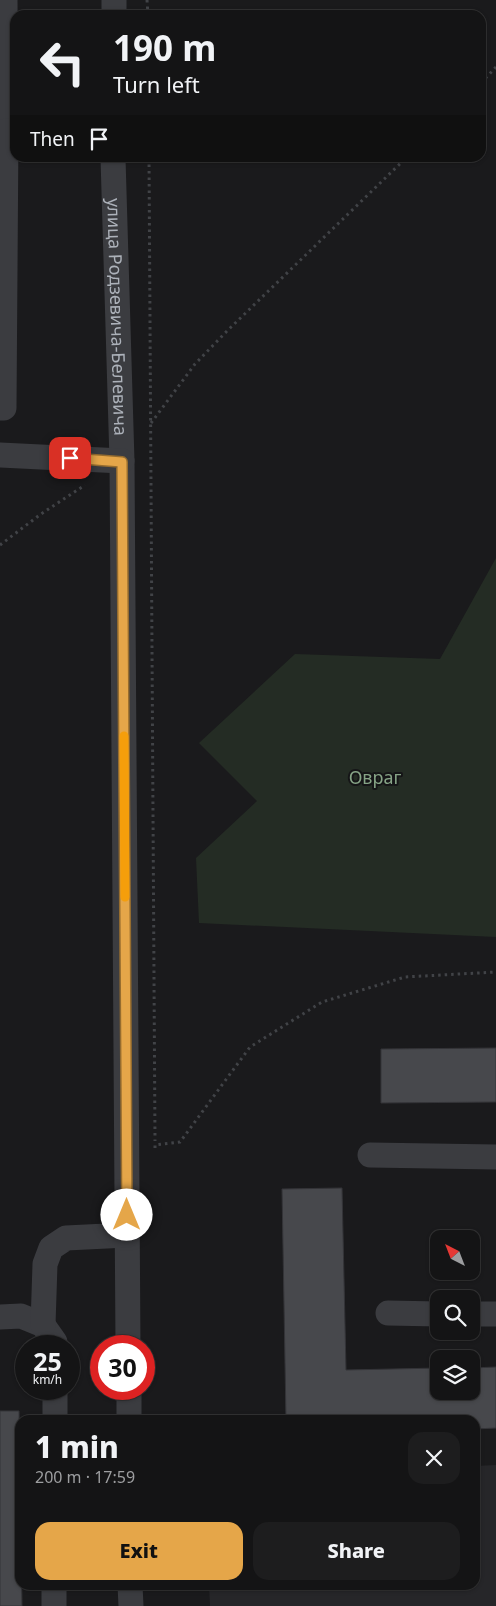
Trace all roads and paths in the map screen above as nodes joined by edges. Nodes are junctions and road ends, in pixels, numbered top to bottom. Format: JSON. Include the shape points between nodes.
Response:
{"nodes":[{"id":1,"x":5,"y":0,"type":"edge"},
{"id":2,"x":496,"y":68,"type":"edge"},
{"id":3,"x":486,"y":77,"type":"edge"},
{"id":4,"x":3,"y":131,"type":"edge"},
{"id":5,"x":113,"y":162,"type":"edge"},
{"id":6,"x":149,"y":162,"type":"edge"},
{"id":7,"x":402,"y":162,"type":"edge"},
{"id":8,"x":0,"y":408,"type":"edge"},
{"id":9,"x":150,"y":423,"type":"junction"},
{"id":10,"x":0,"y":455,"type":"edge"},
{"id":11,"x":122,"y":462,"type":"junction"},
{"id":12,"x":90,"y":482,"type":"dead end"},
{"id":13,"x":0,"y":545,"type":"edge"},
{"id":14,"x":496,"y":972,"type":"edge"},
{"id":15,"x":155,"y":1144,"type":"junction"},
{"id":16,"x":154,"y":1154,"type":"dead end"},
{"id":17,"x":370,"y":1155,"type":"dead end"},
{"id":18,"x":496,"y":1157,"type":"edge"},
{"id":19,"x":127,"y":1235,"type":"junction"},
{"id":20,"x":388,"y":1313,"type":"dead end"},
{"id":21,"x":430,"y":1314,"type":"edge"},
{"id":22,"x":480,"y":1314,"type":"edge"},
{"id":23,"x":496,"y":1314,"type":"edge"},
{"id":24,"x":0,"y":1317,"type":"edge"},
{"id":25,"x":43,"y":1325,"type":"junction"},
{"id":26,"x":50,"y":1335,"type":"edge"},
{"id":27,"x":138,"y":1335,"type":"edge"},
{"id":28,"x":55,"y":1400,"type":"edge"},
{"id":29,"x":128,"y":1400,"type":"edge"},
{"id":30,"x":55,"y":1415,"type":"edge"},
{"id":31,"x":129,"y":1415,"type":"edge"},
{"id":32,"x":54,"y":1590,"type":"edge"},
{"id":33,"x":130,"y":1590,"type":"edge"},
{"id":34,"x":54,"y":1606,"type":"edge"},
{"id":35,"x":130,"y":1606,"type":"edge"}],
"edges":[{"from":1,"to":4,"type":"street"},
{"from":2,"to":3,"type":"path"},
{"from":4,"to":8,"type":"street","via":[[4,408]]},
{"from":5,"to":11,"type":"street","name":"улица Родзевича-Белевича"},
{"from":6,"to":9,"type":"path"},
{"from":7,"to":9,"type":"path","via":[[227,330],[195,364]]},
{"from":9,"to":11,"type":"path"},
{"from":9,"to":15,"type":"path"},
{"from":10,"to":11,"type":"street"},
{"from":11,"to":19,"type":"street","name":"улица Родзевича-Белевича"},
{"from":12,"to":13,"type":"path"},
{"from":14,"to":15,"type":"path","via":[[406,977],[322,1002],[250,1047],[180,1142]]},
{"from":15,"to":16,"type":"path"},
{"from":17,"to":18,"type":"street"},
{"from":19,"to":25,"type":"street","via":[[66,1238],[51,1248],[45,1264]]},
{"from":19,"to":27,"type":"street","name":"улица Родзевича-Белевича"},
{"from":20,"to":21,"type":"street"},
{"from":22,"to":23,"type":"street"},
{"from":24,"to":25,"type":"street","via":[[21,1316]]},
{"from":25,"to":26,"type":"street"},
{"from":28,"to":30,"type":"street"},
{"from":29,"to":31,"type":"street"},
{"from":32,"to":34,"type":"street"},
{"from":33,"to":35,"type":"street"}]}
